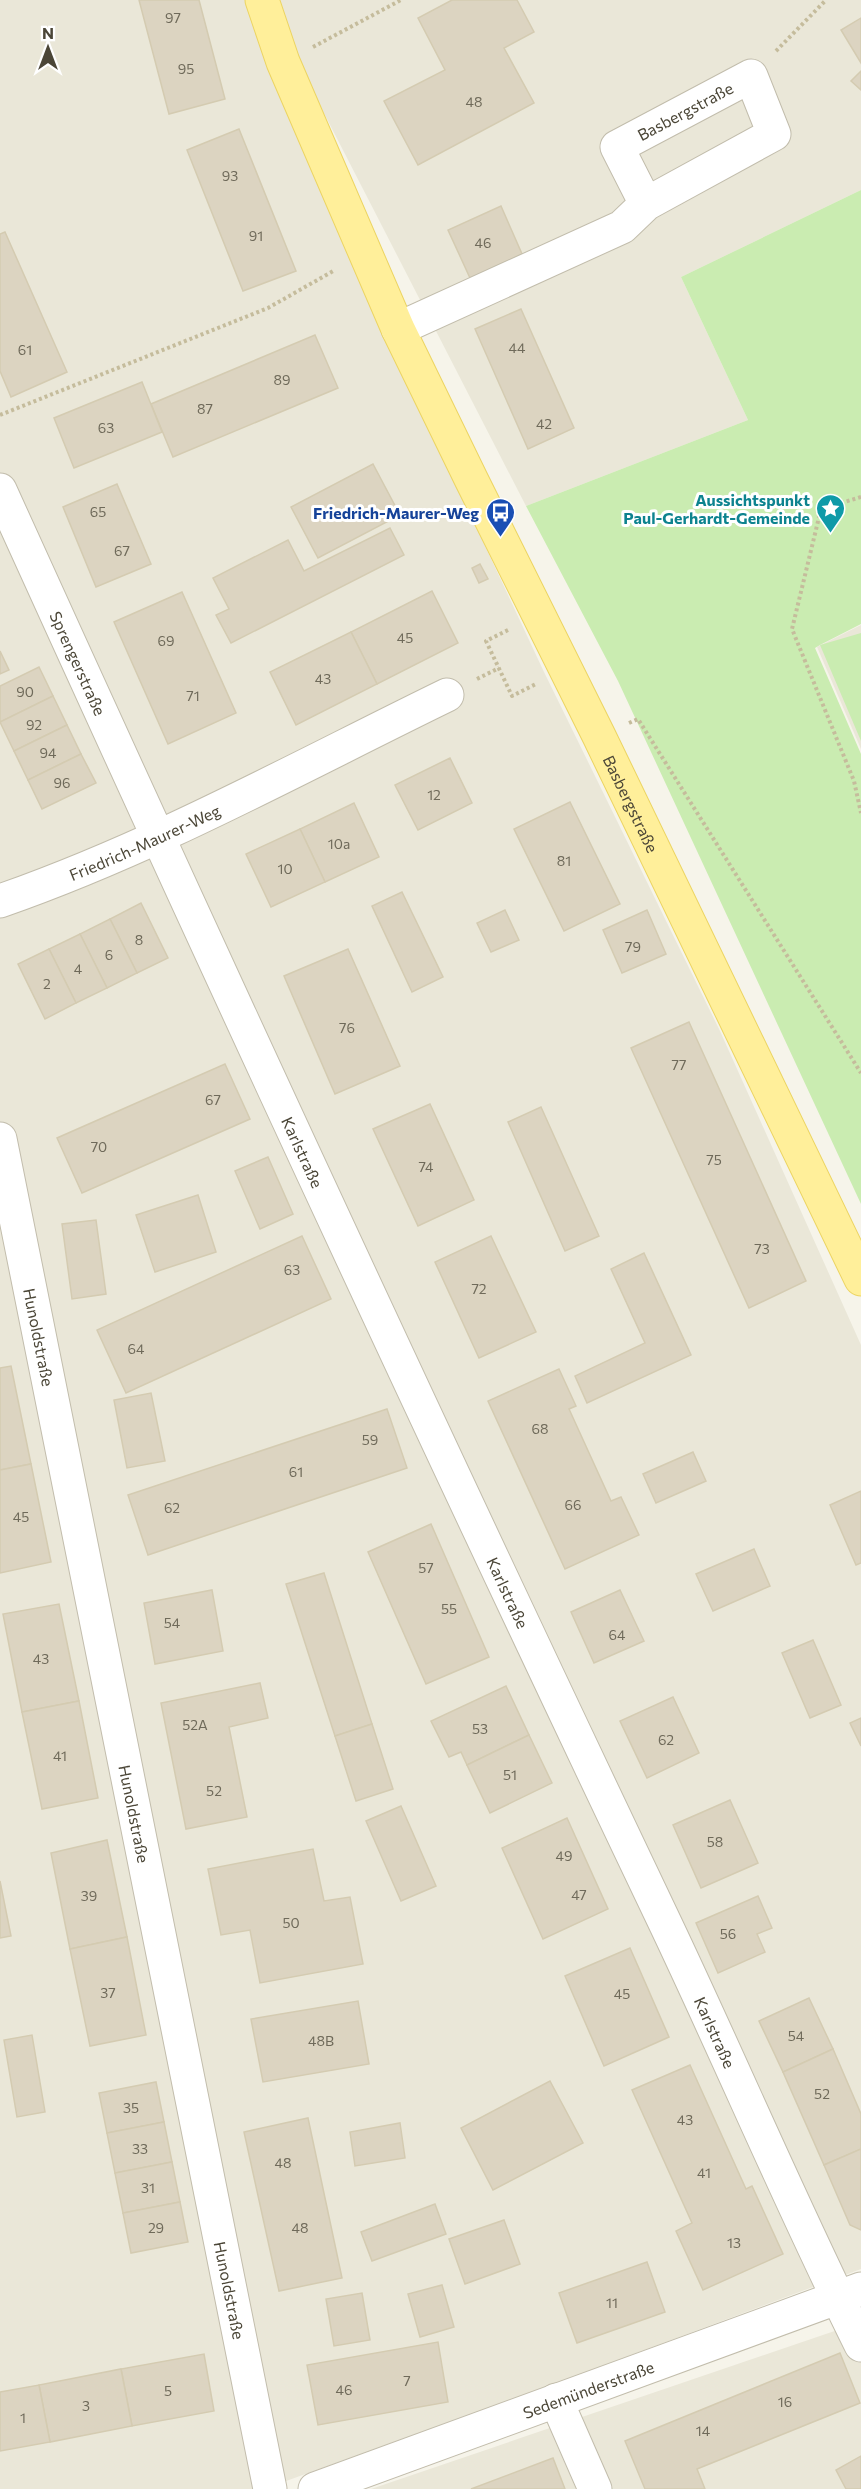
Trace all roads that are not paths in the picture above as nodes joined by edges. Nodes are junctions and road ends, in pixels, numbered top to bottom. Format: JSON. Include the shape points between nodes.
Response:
{"nodes":[{"id":1,"x":262,"y":0,"type":"edge"},
{"id":2,"x":646,"y":204,"type":"junction"},
{"id":3,"x":398,"y":328,"type":"junction"},
{"id":4,"x":0,"y":490,"type":"edge"},
{"id":5,"x":447,"y":694,"type":"dead end"},
{"id":6,"x":157,"y":837,"type":"junction"},
{"id":7,"x":0,"y":900,"type":"edge"},
{"id":8,"x":0,"y":1139,"type":"edge"},
{"id":9,"x":861,"y":1279,"type":"edge"},
{"id":10,"x":849,"y":2293,"type":"edge"},
{"id":11,"x":861,"y":2344,"type":"edge"},
{"id":12,"x":556,"y":2400,"type":"junction"},
{"id":13,"x":270,"y":2489,"type":"edge"},
{"id":14,"x":315,"y":2489,"type":"edge"},
{"id":15,"x":595,"y":2489,"type":"edge"}],
"edges":[{"from":1,"to":3,"type":"main road","name":"Basbergstraße","via":[[283,62]]},
{"from":2,"to":2,"type":"street","name":"Basbergstraße","via":[[774,134],[751,76],[617,147]]},
{"from":2,"to":3,"type":"street","name":"Basbergstraße","via":[[622,228]]},
{"from":3,"to":9,"type":"main road","name":"Basbergstraße"},
{"from":4,"to":6,"type":"street","name":"Sprengerstraße"},
{"from":5,"to":6,"type":"street","name":"Friedrich-Maurer-Weg"},
{"from":6,"to":7,"type":"street","name":"Friedrich-Maurer-Weg"},
{"from":6,"to":10,"type":"street","name":"Karlstraße","via":[[464,1500],[716,2029]]},
{"from":8,"to":13,"type":"street","name":"Hunoldstraße"},
{"from":10,"to":11,"type":"street","name":"Karlstraße"},
{"from":10,"to":12,"type":"street","name":"Sedemünderstraße"},
{"from":12,"to":14,"type":"street","name":"Sedemünderstraße"},
{"from":12,"to":15,"type":"street"}]}
